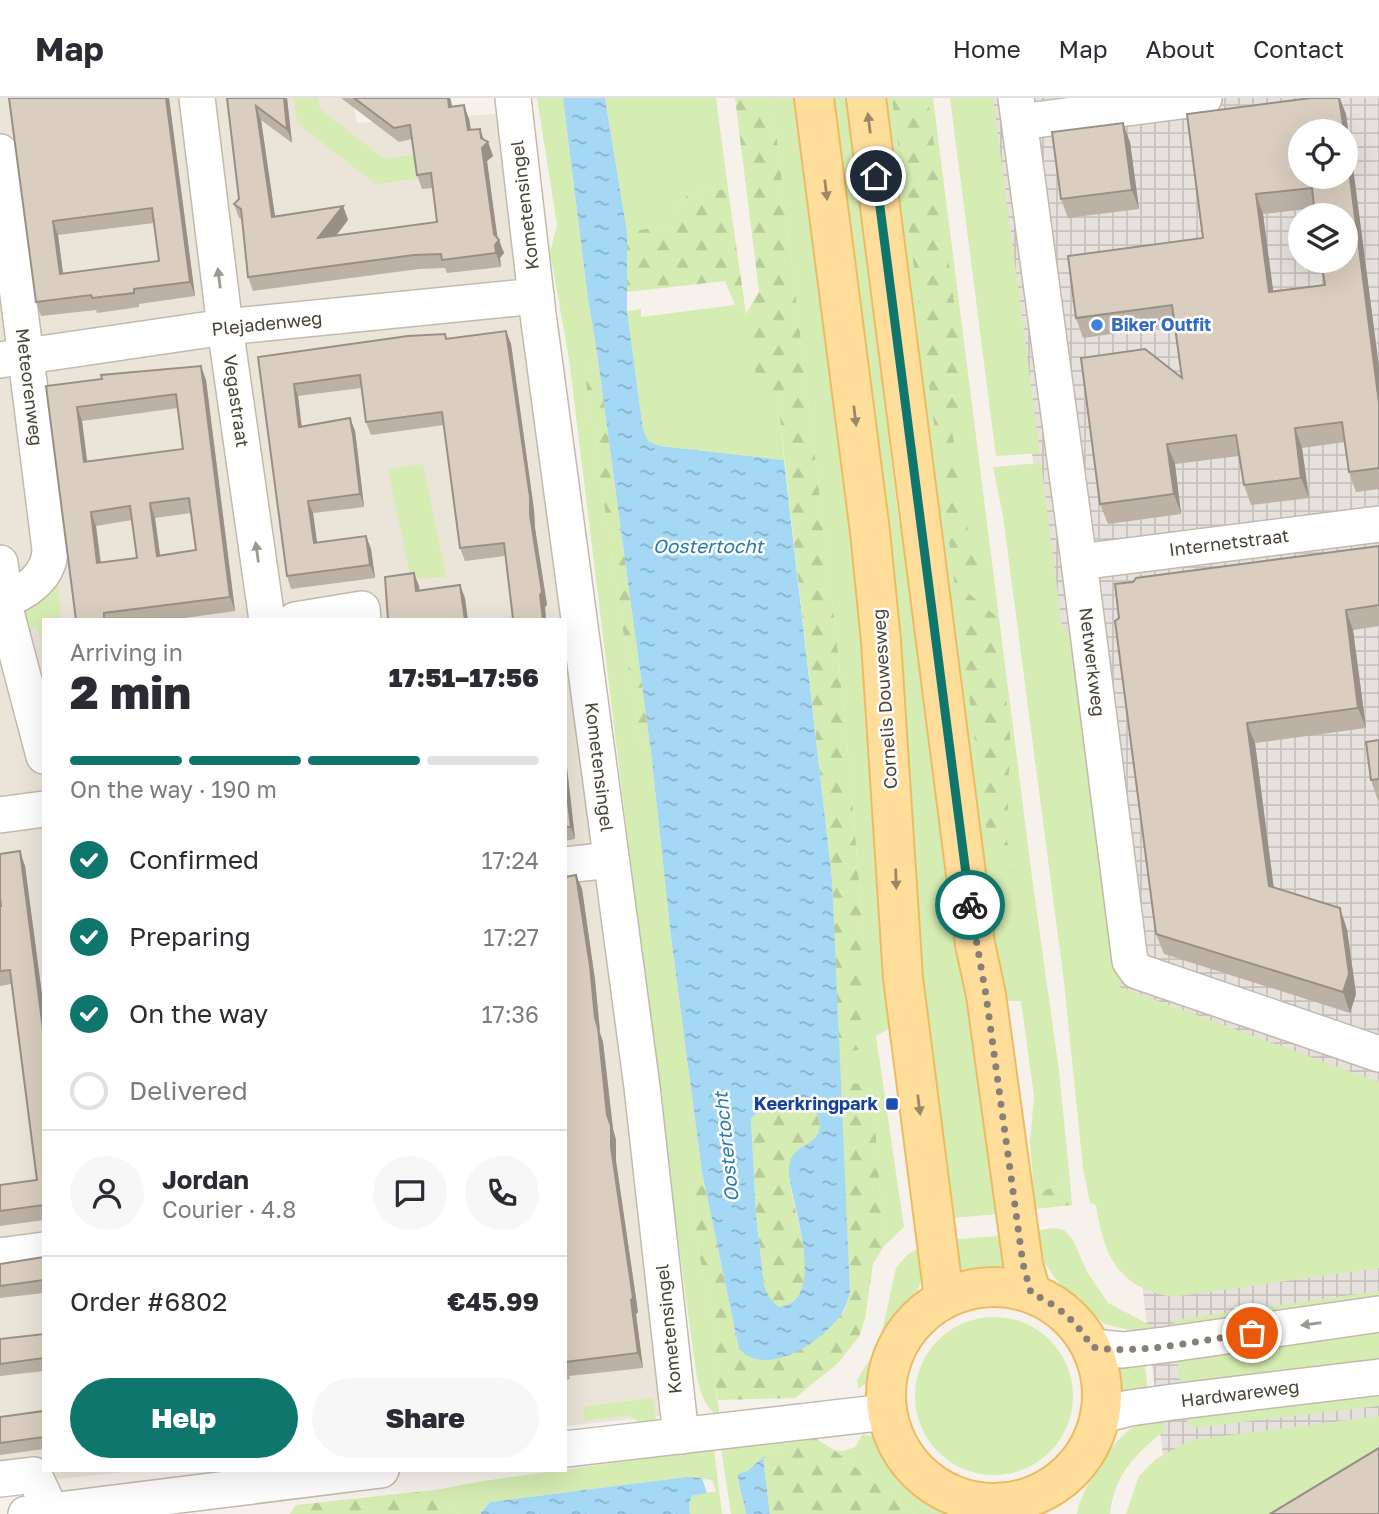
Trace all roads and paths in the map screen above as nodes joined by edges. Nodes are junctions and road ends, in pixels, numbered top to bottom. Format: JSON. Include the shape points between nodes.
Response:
{"nodes":[{"id":1,"x":197,"y":98,"type":"edge"},
{"id":2,"x":513,"y":98,"type":"edge"},
{"id":3,"x":814,"y":98,"type":"edge"},
{"id":4,"x":866,"y":98,"type":"edge"},
{"id":5,"x":1204,"y":98,"type":"edge"},
{"id":6,"x":1018,"y":110,"type":"edge"},
{"id":7,"x":0,"y":152,"type":"edge"},
{"id":8,"x":536,"y":296,"type":"junction"},
{"id":9,"x":225,"y":327,"type":"junction"},
{"id":10,"x":13,"y":358,"type":"edge"},
{"id":11,"x":1379,"y":524,"type":"edge"},
{"id":12,"x":1079,"y":562,"type":"junction"},
{"id":13,"x":0,"y":563,"type":"edge"},
{"id":14,"x":2,"y":600,"type":"edge"},
{"id":15,"x":267,"y":618,"type":"edge"},
{"id":16,"x":307,"y":618,"type":"edge"},
{"id":17,"x":363,"y":618,"type":"edge"},
{"id":18,"x":42,"y":749,"type":"edge"},
{"id":19,"x":42,"y":809,"type":"edge"},
{"id":20,"x":0,"y":816,"type":"edge"},
{"id":21,"x":611,"y":860,"type":"junction"},
{"id":22,"x":567,"y":865,"type":"edge"},
{"id":23,"x":1379,"y":1054,"type":"edge"},
{"id":24,"x":42,"y":1250,"type":"edge"},
{"id":25,"x":0,"y":1256,"type":"edge"},
{"id":26,"x":1031,"y":1293,"type":"junction"},
{"id":27,"x":941,"y":1301,"type":"junction"},
{"id":28,"x":1379,"y":1314,"type":"edge"},
{"id":29,"x":1092,"y":1347,"type":"junction"},
{"id":30,"x":1379,"y":1377,"type":"edge"},
{"id":31,"x":886,"y":1412,"type":"junction"},
{"id":32,"x":1102,"y":1415,"type":"junction"},
{"id":33,"x":681,"y":1436,"type":"junction"},
{"id":34,"x":567,"y":1449,"type":"edge"},
{"id":35,"x":362,"y":1472,"type":"edge"},
{"id":36,"x":0,"y":1479,"type":"edge"},
{"id":37,"x":165,"y":1493,"type":"edge"},
{"id":38,"x":1055,"y":1500,"type":"edge"},
{"id":39,"x":970,"y":1507,"type":"edge"},
{"id":40,"x":38,"y":1512,"type":"edge"}],
"edges":[{"from":9,"to":1,"type":"street","name":"Vegastraat","one_way":true},
{"from":2,"to":8,"type":"street","name":"Kometensingel"},
{"from":3,"to":27,"type":"main road","name":"Cornelis Douwesweg","one_way":true,"via":[[870,532],[891,772],[902,978]]},
{"from":26,"to":4,"type":"main road","one_way":true,"via":[[975,944]]},
{"from":5,"to":6,"type":"street"},
{"from":6,"to":12,"type":"street","name":"Netwerkweg"},
{"from":7,"to":10,"type":"street","name":"Meteorenweg"},
{"from":8,"to":9,"type":"street","name":"Plejadenweg"},
{"from":8,"to":21,"type":"street","name":"Kometensingel"},
{"from":9,"to":10,"type":"street","name":"Plejadenweg"},
{"from":15,"to":9,"type":"street","name":"Vegastraat","one_way":true},
{"from":10,"to":14,"type":"street","name":"Meteorenweg","via":[[50,561],[33,584]]},
{"from":11,"to":12,"type":"street","name":"Internetstraat"},
{"from":12,"to":23,"type":"street","name":"Netwerkweg","via":[[1130,961],[1138,971]]},
{"from":13,"to":14,"type":"street"},
{"from":14,"to":18,"type":"street"},
{"from":16,"to":17,"type":"street","via":[[362,609]]},
{"from":19,"to":20,"type":"street"},
{"from":21,"to":22,"type":"street"},
{"from":21,"to":33,"type":"street","name":"Kometensingel"},
{"from":24,"to":25,"type":"street"},
{"from":26,"to":27,"type":"main road","via":[[975,1288]]},
{"from":26,"to":29,"type":"main road","via":[[1067,1314]]},
{"from":27,"to":31,"type":"main road","via":[[919,1316],[898,1344],[887,1377]]},
{"from":28,"to":29,"type":"street","one_way":true,"via":[[1123,1350]]},
{"from":29,"to":32,"type":"main road","via":[[1103,1380]]},
{"from":30,"to":32,"type":"street","name":"Hardwareweg"},
{"from":31,"to":33,"type":"street"},
{"from":31,"to":39,"type":"main road","via":[[908,1462],[927,1482]]},
{"from":32,"to":38,"type":"main road","via":[[1093,1440]]},
{"from":33,"to":34,"type":"street"},
{"from":35,"to":37,"type":"street"},
{"from":36,"to":40,"type":"street","via":[[34,1475]]},
{"from":37,"to":40,"type":"street"},
{"from":38,"to":39,"type":"main road","via":[[1030,1497]]}]}
